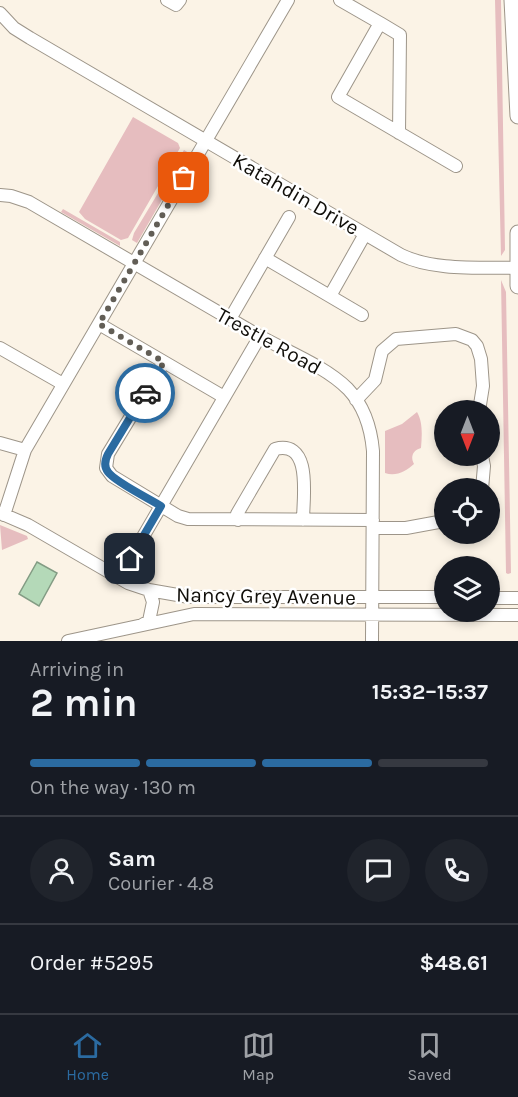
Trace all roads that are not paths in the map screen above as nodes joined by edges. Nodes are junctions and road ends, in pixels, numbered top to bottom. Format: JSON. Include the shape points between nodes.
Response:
{"nodes":[{"id":1,"x":167,"y":0,"type":"edge"},
{"id":2,"x":180,"y":0,"type":"edge"},
{"id":3,"x":288,"y":0,"type":"edge"},
{"id":4,"x":340,"y":0,"type":"edge"},
{"id":5,"x":512,"y":0,"type":"edge"},
{"id":6,"x":2,"y":20,"type":"edge"},
{"id":7,"x":380,"y":23,"type":"junction"},
{"id":8,"x":518,"y":107,"type":"edge"},
{"id":9,"x":518,"y":116,"type":"edge"},
{"id":10,"x":399,"y":133,"type":"junction"},
{"id":11,"x":205,"y":141,"type":"junction"},
{"id":12,"x":456,"y":166,"type":"dead end"},
{"id":13,"x":0,"y":195,"type":"edge"},
{"id":14,"x":289,"y":217,"type":"dead end"},
{"id":15,"x":518,"y":233,"type":"edge"},
{"id":16,"x":365,"y":234,"type":"junction"},
{"id":17,"x":266,"y":258,"type":"junction"},
{"id":18,"x":135,"y":263,"type":"junction"},
{"id":19,"x":518,"y":268,"type":"edge"},
{"id":20,"x":518,"y":286,"type":"edge"},
{"id":21,"x":330,"y":296,"type":"junction"},
{"id":22,"x":362,"y":315,"type":"dead end"},
{"id":23,"x":230,"y":319,"type":"junction"},
{"id":24,"x":99,"y":324,"type":"junction"},
{"id":25,"x":260,"y":336,"type":"junction"},
{"id":26,"x":0,"y":348,"type":"edge"},
{"id":27,"x":164,"y":362,"type":"junction"},
{"id":28,"x":63,"y":384,"type":"junction"},
{"id":29,"x":224,"y":397,"type":"junction"},
{"id":30,"x":356,"y":400,"type":"junction"},
{"id":31,"x":480,"y":400,"type":"edge"},
{"id":32,"x":0,"y":443,"type":"edge"},
{"id":33,"x":26,"y":450,"type":"junction"},
{"id":34,"x":161,"y":506,"type":"junction"},
{"id":35,"x":2,"y":514,"type":"edge"},
{"id":36,"x":238,"y":520,"type":"junction"},
{"id":37,"x":303,"y":520,"type":"junction"},
{"id":38,"x":434,"y":523,"type":"edge"},
{"id":39,"x":373,"y":524,"type":"junction"},
{"id":40,"x":119,"y":578,"type":"junction"},
{"id":41,"x":149,"y":590,"type":"junction"},
{"id":42,"x":372,"y":597,"type":"junction"},
{"id":43,"x":434,"y":597,"type":"edge"},
{"id":44,"x":500,"y":598,"type":"edge"},
{"id":45,"x":518,"y":598,"type":"edge"},
{"id":46,"x":372,"y":615,"type":"junction"},
{"id":47,"x":518,"y":615,"type":"edge"},
{"id":48,"x":141,"y":626,"type":"junction"},
{"id":49,"x":68,"y":641,"type":"edge"},
{"id":50,"x":372,"y":641,"type":"edge"}],
"edges":[{"from":1,"to":2,"type":"street","via":[[176,6]]},
{"from":3,"to":11,"type":"street"},
{"from":4,"to":7,"type":"street"},
{"from":5,"to":8,"type":"main road"},
{"from":6,"to":11,"type":"street","name":"Katahdin Drive"},
{"from":7,"to":10,"type":"street","via":[[400,35]]},
{"from":7,"to":10,"type":"street","via":[[338,97]]},
{"from":8,"to":9,"type":"main road"},
{"from":10,"to":12,"type":"street"},
{"from":11,"to":16,"type":"street","name":"Katahdin Drive"},
{"from":11,"to":18,"type":"street"},
{"from":13,"to":18,"type":"street","name":"Trestle Road","via":[[29,202]]},
{"from":14,"to":17,"type":"street"},
{"from":15,"to":19,"type":"main road"},
{"from":16,"to":19,"type":"street","name":"Katahdin Drive","via":[[416,262]]},
{"from":16,"to":21,"type":"street"},
{"from":17,"to":21,"type":"street"},
{"from":17,"to":23,"type":"street"},
{"from":18,"to":23,"type":"street","name":"Trestle Road"},
{"from":18,"to":24,"type":"street"},
{"from":19,"to":20,"type":"main road"},
{"from":21,"to":22,"type":"street"},
{"from":23,"to":25,"type":"street","name":"Trestle Road"},
{"from":24,"to":27,"type":"street"},
{"from":24,"to":28,"type":"street"},
{"from":25,"to":29,"type":"street"},
{"from":25,"to":30,"type":"street","name":"Trestle Road","via":[[331,376]]},
{"from":26,"to":28,"type":"street"},
{"from":27,"to":29,"type":"street"},
{"from":27,"to":34,"type":"street","via":[[105,462],[112,476]]},
{"from":28,"to":33,"type":"street"},
{"from":29,"to":34,"type":"street"},
{"from":30,"to":31,"type":"street","via":[[375,380],[382,351],[396,339],[456,334],[477,346],[483,386]]},
{"from":30,"to":39,"type":"street","name":"Trestle Road","via":[[372,435]]},
{"from":32,"to":33,"type":"street"},
{"from":33,"to":35,"type":"street"},
{"from":34,"to":36,"type":"street","via":[[188,519]]},
{"from":34,"to":40,"type":"street"},
{"from":35,"to":40,"type":"street","name":"Nancy Grey Avenue","via":[[36,529]]},
{"from":36,"to":37,"type":"street"},
{"from":36,"to":37,"type":"street","via":[[237,514],[275,449],[286,448],[301,459]]},
{"from":37,"to":39,"type":"street"},
{"from":38,"to":39,"type":"street","via":[[406,528]]},
{"from":39,"to":42,"type":"street","name":"Trestle Road"},
{"from":40,"to":41,"type":"street","name":"Nancy Grey Avenue"},
{"from":41,"to":42,"type":"street","name":"Nancy Grey Avenue","via":[[189,597]]},
{"from":41,"to":48,"type":"street","via":[[151,614]]},
{"from":42,"to":43,"type":"street","name":"Nancy Grey Avenue"},
{"from":42,"to":46,"type":"street","name":"Trestle Road"},
{"from":44,"to":45,"type":"street"},
{"from":46,"to":47,"type":"street","name":"Nancy Grey Avenue"},
{"from":46,"to":48,"type":"street","name":"Nancy Grey Avenue","via":[[194,614]]},
{"from":46,"to":50,"type":"street","name":"Trestle Road"},
{"from":48,"to":49,"type":"street","name":"Nancy Grey Avenue"}]}
